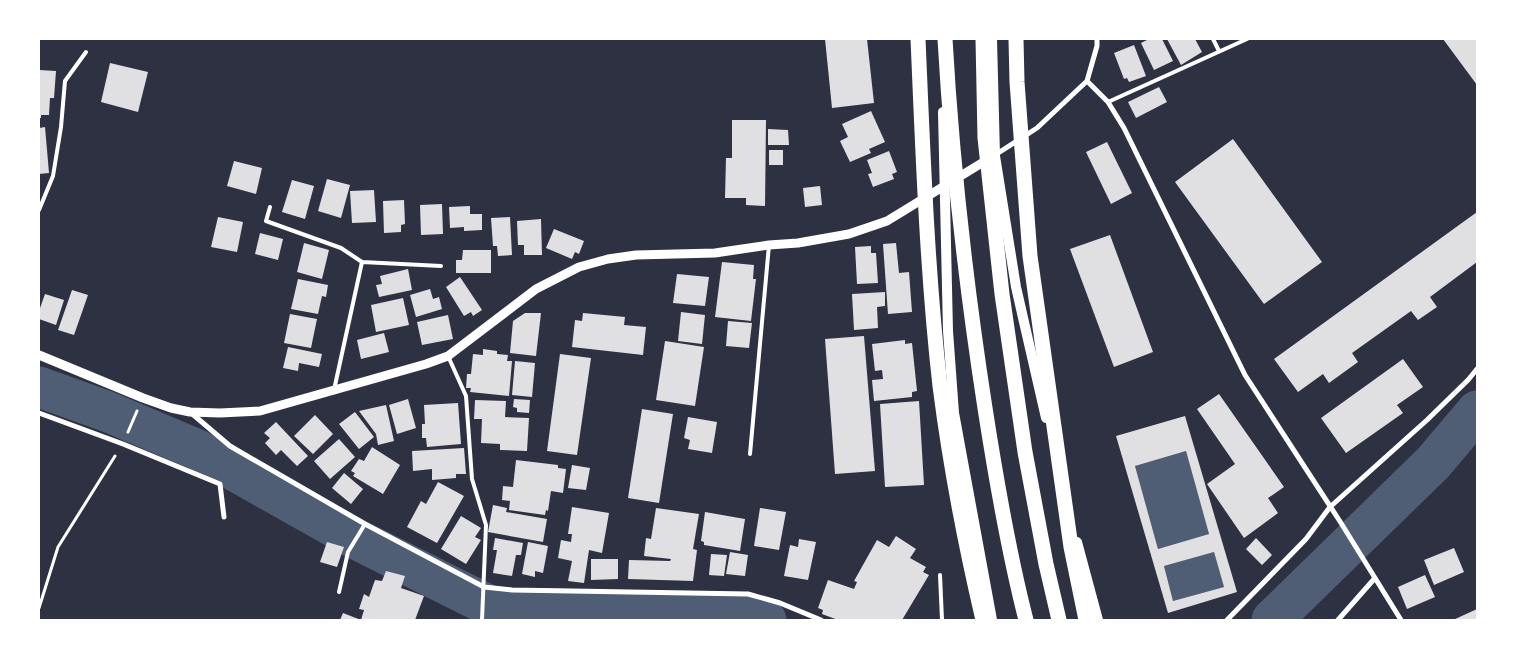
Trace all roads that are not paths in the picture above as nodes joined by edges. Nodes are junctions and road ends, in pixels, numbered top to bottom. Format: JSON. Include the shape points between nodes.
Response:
{"nodes":[{"id":1,"x":918,"y":39,"type":"edge"},
{"id":2,"x":944,"y":39,"type":"edge"},
{"id":3,"x":983,"y":39,"type":"edge"},
{"id":4,"x":992,"y":39,"type":"edge"},
{"id":5,"x":1016,"y":39,"type":"edge"},
{"id":6,"x":1097,"y":39,"type":"edge"},
{"id":7,"x":1213,"y":39,"type":"edge"},
{"id":8,"x":1247,"y":39,"type":"edge"},
{"id":9,"x":1219,"y":51,"type":"junction"},
{"id":10,"x":86,"y":52,"type":"dead end"},
{"id":11,"x":1087,"y":81,"type":"junction"},
{"id":12,"x":1108,"y":102,"type":"junction"},
{"id":13,"x":995,"y":156,"type":"junction"},
{"id":14,"x":944,"y":186,"type":"junction"},
{"id":15,"x":270,"y":207,"type":"dead end"},
{"id":16,"x":39,"y":210,"type":"edge"},
{"id":17,"x":769,"y":245,"type":"junction"},
{"id":18,"x":362,"y":262,"type":"junction"},
{"id":19,"x":441,"y":266,"type":"dead end"},
{"id":20,"x":39,"y":354,"type":"edge"},
{"id":21,"x":448,"y":356,"type":"junction"},
{"id":22,"x":1477,"y":369,"type":"edge"},
{"id":23,"x":334,"y":390,"type":"junction"},
{"id":24,"x":190,"y":412,"type":"junction"},
{"id":25,"x":39,"y":413,"type":"edge"},
{"id":26,"x":750,"y":454,"type":"dead end"},
{"id":27,"x":1330,"y":507,"type":"junction"},
{"id":28,"x":224,"y":517,"type":"dead end"},
{"id":29,"x":365,"y":524,"type":"junction"},
{"id":30,"x":940,"y":575,"type":"dead end"},
{"id":31,"x":1375,"y":578,"type":"junction"},
{"id":32,"x":484,"y":587,"type":"junction"},
{"id":33,"x":339,"y":592,"type":"dead end"},
{"id":34,"x":482,"y":619,"type":"edge"},
{"id":35,"x":822,"y":620,"type":"edge"},
{"id":36,"x":942,"y":620,"type":"edge"},
{"id":37,"x":983,"y":620,"type":"edge"},
{"id":38,"x":992,"y":620,"type":"edge"},
{"id":39,"x":1026,"y":620,"type":"edge"},
{"id":40,"x":1059,"y":620,"type":"edge"},
{"id":41,"x":1086,"y":620,"type":"edge"},
{"id":42,"x":1098,"y":620,"type":"edge"},
{"id":43,"x":1227,"y":620,"type":"edge"},
{"id":44,"x":1338,"y":620,"type":"edge"},
{"id":45,"x":1401,"y":620,"type":"edge"}],
"edges":[{"from":1,"to":37,"type":"highway","via":[[930,277],[940,386],[953,477]]},
{"from":2,"to":14,"type":"main road"},
{"from":2,"to":39,"type":"highway","via":[[966,275],[993,455]]},
{"from":3,"to":40,"type":"highway","via":[[986,138],[1002,294],[1025,452]]},
{"from":4,"to":13,"type":"main road"},
{"from":5,"to":41,"type":"highway","via":[[1030,256],[1072,547]]},
{"from":6,"to":11,"type":"street"},
{"from":7,"to":9,"type":"lane"},
{"from":8,"to":9,"type":"lane"},
{"from":9,"to":12,"type":"lane"},
{"from":10,"to":16,"type":"lane","via":[[65,81],[53,176]]},
{"from":11,"to":12,"type":"street"},
{"from":11,"to":13,"type":"street","via":[[1037,128]]},
{"from":12,"to":27,"type":"street","via":[[1124,128],[1245,375]]},
{"from":13,"to":14,"type":"street"},
{"from":13,"to":42,"type":"main road","via":[[1016,287],[1052,444]]},
{"from":14,"to":17,"type":"street","via":[[887,221],[849,234]]},
{"from":14,"to":38,"type":"main road","via":[[954,413]]},
{"from":15,"to":18,"type":"lane","via":[[266,221],[341,248]]},
{"from":17,"to":21,"type":"street","via":[[715,253],[636,255],[579,268],[536,288]]},
{"from":17,"to":26,"type":"lane"},
{"from":18,"to":19,"type":"lane"},
{"from":18,"to":23,"type":"lane"},
{"from":20,"to":24,"type":"street","via":[[143,398]]},
{"from":21,"to":23,"type":"street"},
{"from":21,"to":32,"type":"lane","via":[[466,396],[472,479],[486,525]]},
{"from":22,"to":27,"type":"street","via":[[1427,420]]},
{"from":23,"to":24,"type":"street","via":[[260,411]]},
{"from":24,"to":29,"type":"street","via":[[230,446]]},
{"from":25,"to":28,"type":"street","via":[[220,484]]},
{"from":27,"to":31,"type":"street"},
{"from":27,"to":43,"type":"street","via":[[1306,539]]},
{"from":29,"to":32,"type":"street"},
{"from":29,"to":33,"type":"lane","via":[[348,552]]},
{"from":30,"to":36,"type":"lane"},
{"from":31,"to":44,"type":"street"},
{"from":31,"to":45,"type":"street"},
{"from":32,"to":34,"type":"lane"},
{"from":32,"to":35,"type":"street","via":[[748,594]]}]}
